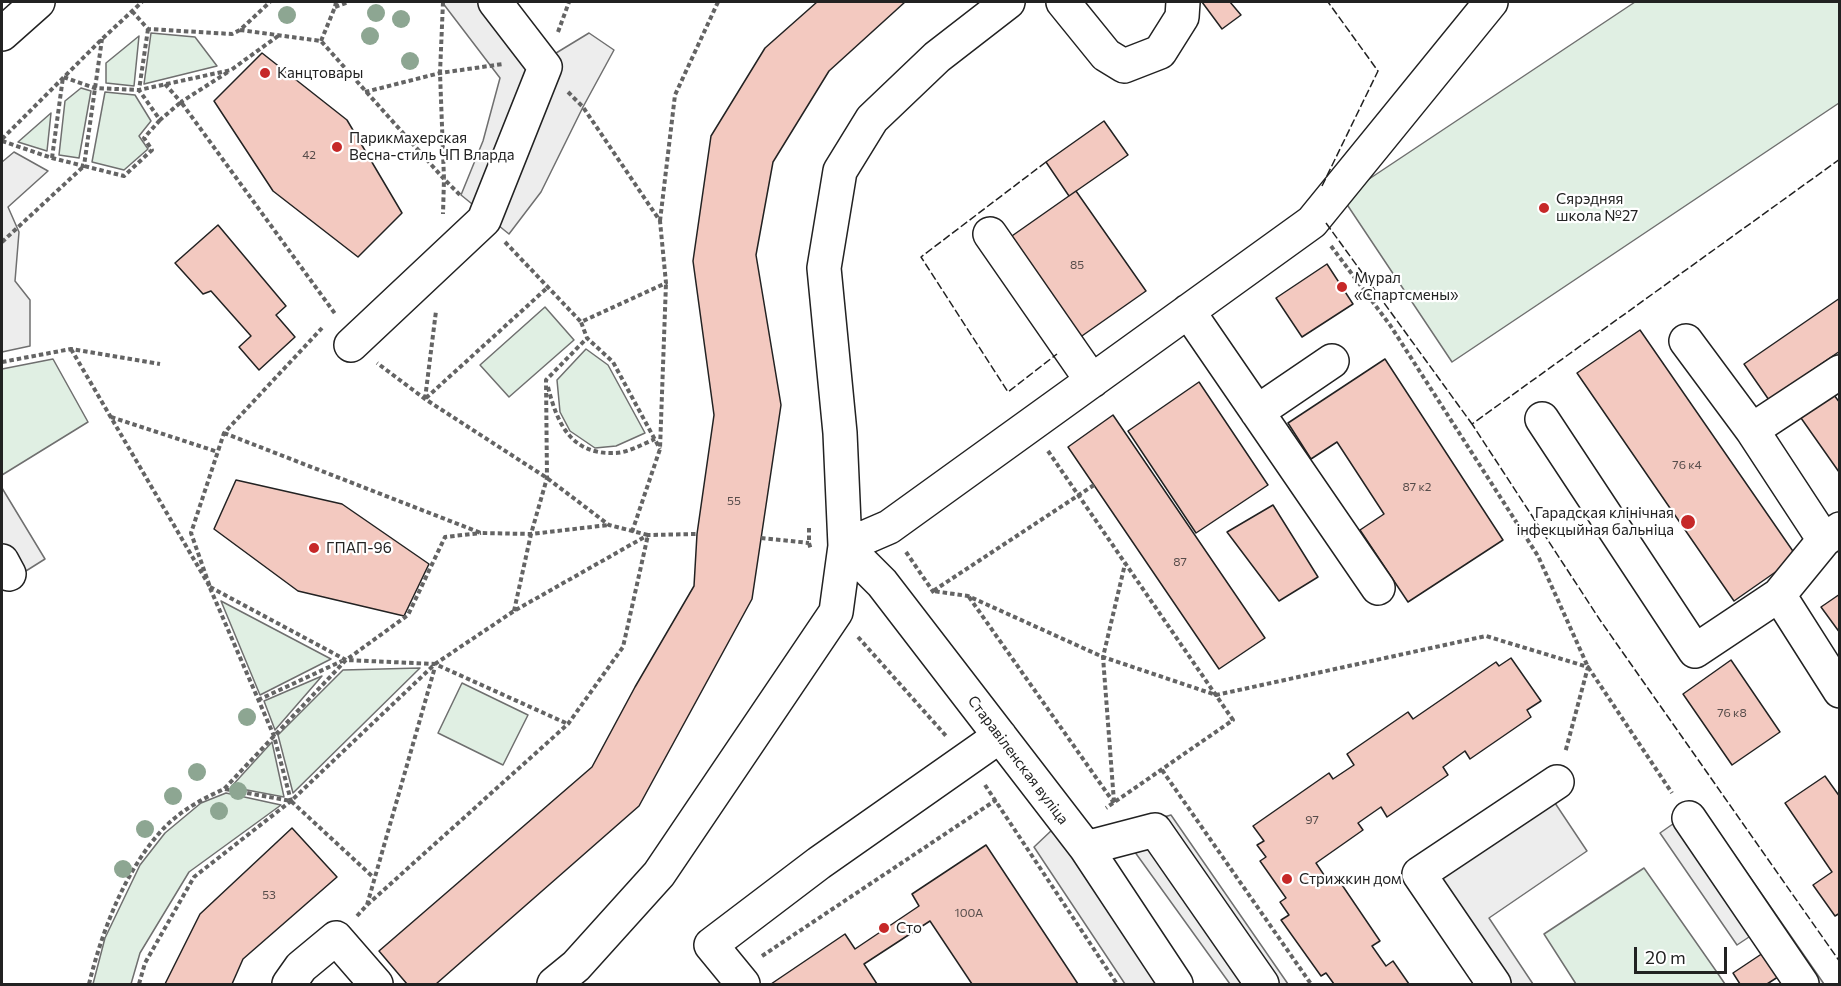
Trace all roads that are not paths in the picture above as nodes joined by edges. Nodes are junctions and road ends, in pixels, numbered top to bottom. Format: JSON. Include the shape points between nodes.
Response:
{"nodes":[{"id":1,"x":38,"y":2,"type":"edge"},
{"id":2,"x":495,"y":2,"type":"edge"},
{"id":3,"x":1008,"y":2,"type":"edge"},
{"id":4,"x":1063,"y":2,"type":"edge"},
{"id":5,"x":1183,"y":2,"type":"edge"},
{"id":6,"x":1491,"y":2,"type":"edge"},
{"id":7,"x":2,"y":34,"type":"edge"},
{"id":8,"x":990,"y":234,"type":"dead end"},
{"id":9,"x":1188,"y":311,"type":"junction"},
{"id":10,"x":346,"y":332,"type":"road end"},
{"id":11,"x":1686,"y":341,"type":"dead end"},
{"id":12,"x":1332,"y":361,"type":"dead end"},
{"id":13,"x":1839,"y":372,"type":"edge"},
{"id":14,"x":1092,"y":381,"type":"junction"},
{"id":15,"x":1257,"y":412,"type":"junction"},
{"id":16,"x":1542,"y":419,"type":"dead end"},
{"id":17,"x":1752,"y":430,"type":"junction"},
{"id":18,"x":1832,"y":534,"type":"edge"},
{"id":19,"x":845,"y":546,"type":"junction"},
{"id":20,"x":1378,"y":588,"type":"dead end"},
{"id":21,"x":1779,"y":595,"type":"junction"},
{"id":22,"x":1839,"y":691,"type":"edge"},
{"id":23,"x":1000,"y":736,"type":"junction"},
{"id":24,"x":1557,"y":782,"type":"road end"},
{"id":25,"x":1689,"y":818,"type":"road end"},
{"id":26,"x":1086,"y":849,"type":"junction"},
{"id":27,"x":739,"y":979,"type":"edge"},
{"id":28,"x":289,"y":984,"type":"edge"},
{"id":29,"x":376,"y":984,"type":"edge"},
{"id":30,"x":554,"y":984,"type":"edge"},
{"id":31,"x":1176,"y":984,"type":"edge"},
{"id":32,"x":1262,"y":984,"type":"edge"},
{"id":33,"x":1494,"y":984,"type":"edge"},
{"id":34,"x":1802,"y":984,"type":"edge"}],
"edges":[{"from":1,"to":7,"type":"street"},
{"from":2,"to":10,"type":"street","via":[[545,67],[484,220],[442,259]]},
{"from":3,"to":19,"type":"street","via":[[937,57],[872,119],[840,171],[824,268],[840,433]]},
{"from":4,"to":5,"type":"street","via":[[1106,55],[1124,66],[1160,52],[1182,17]]},
{"from":6,"to":9,"type":"street","via":[[1312,222]]},
{"from":8,"to":14,"type":"street"},
{"from":9,"to":14,"type":"street"},
{"from":9,"to":15,"type":"street"},
{"from":11,"to":17,"type":"street"},
{"from":12,"to":15,"type":"street"},
{"from":13,"to":17,"type":"street"},
{"from":14,"to":19,"type":"street","via":[[889,527]]},
{"from":15,"to":20,"type":"street"},
{"from":16,"to":21,"type":"street","via":[[1695,651]]},
{"from":17,"to":18,"type":"street"},
{"from":18,"to":21,"type":"street"},
{"from":19,"to":23,"type":"street","name":"Старавіленская вуліца","via":[[882,583]]},
{"from":19,"to":30,"type":"street","via":[[836,612],[659,874],[576,966]]},
{"from":21,"to":22,"type":"street"},
{"from":23,"to":26,"type":"street","name":"Старавіленская вуліца"},
{"from":23,"to":27,"type":"street","via":[[819,863],[711,945]]},
{"from":24,"to":33,"type":"street","via":[[1419,874]]},
{"from":25,"to":34,"type":"street"},
{"from":26,"to":31,"type":"street","name":"Старавіленская вуліца"},
{"from":26,"to":32,"type":"street","via":[[1155,830]]},
{"from":28,"to":29,"type":"street","via":[[301,967],[336,938]]}]}
